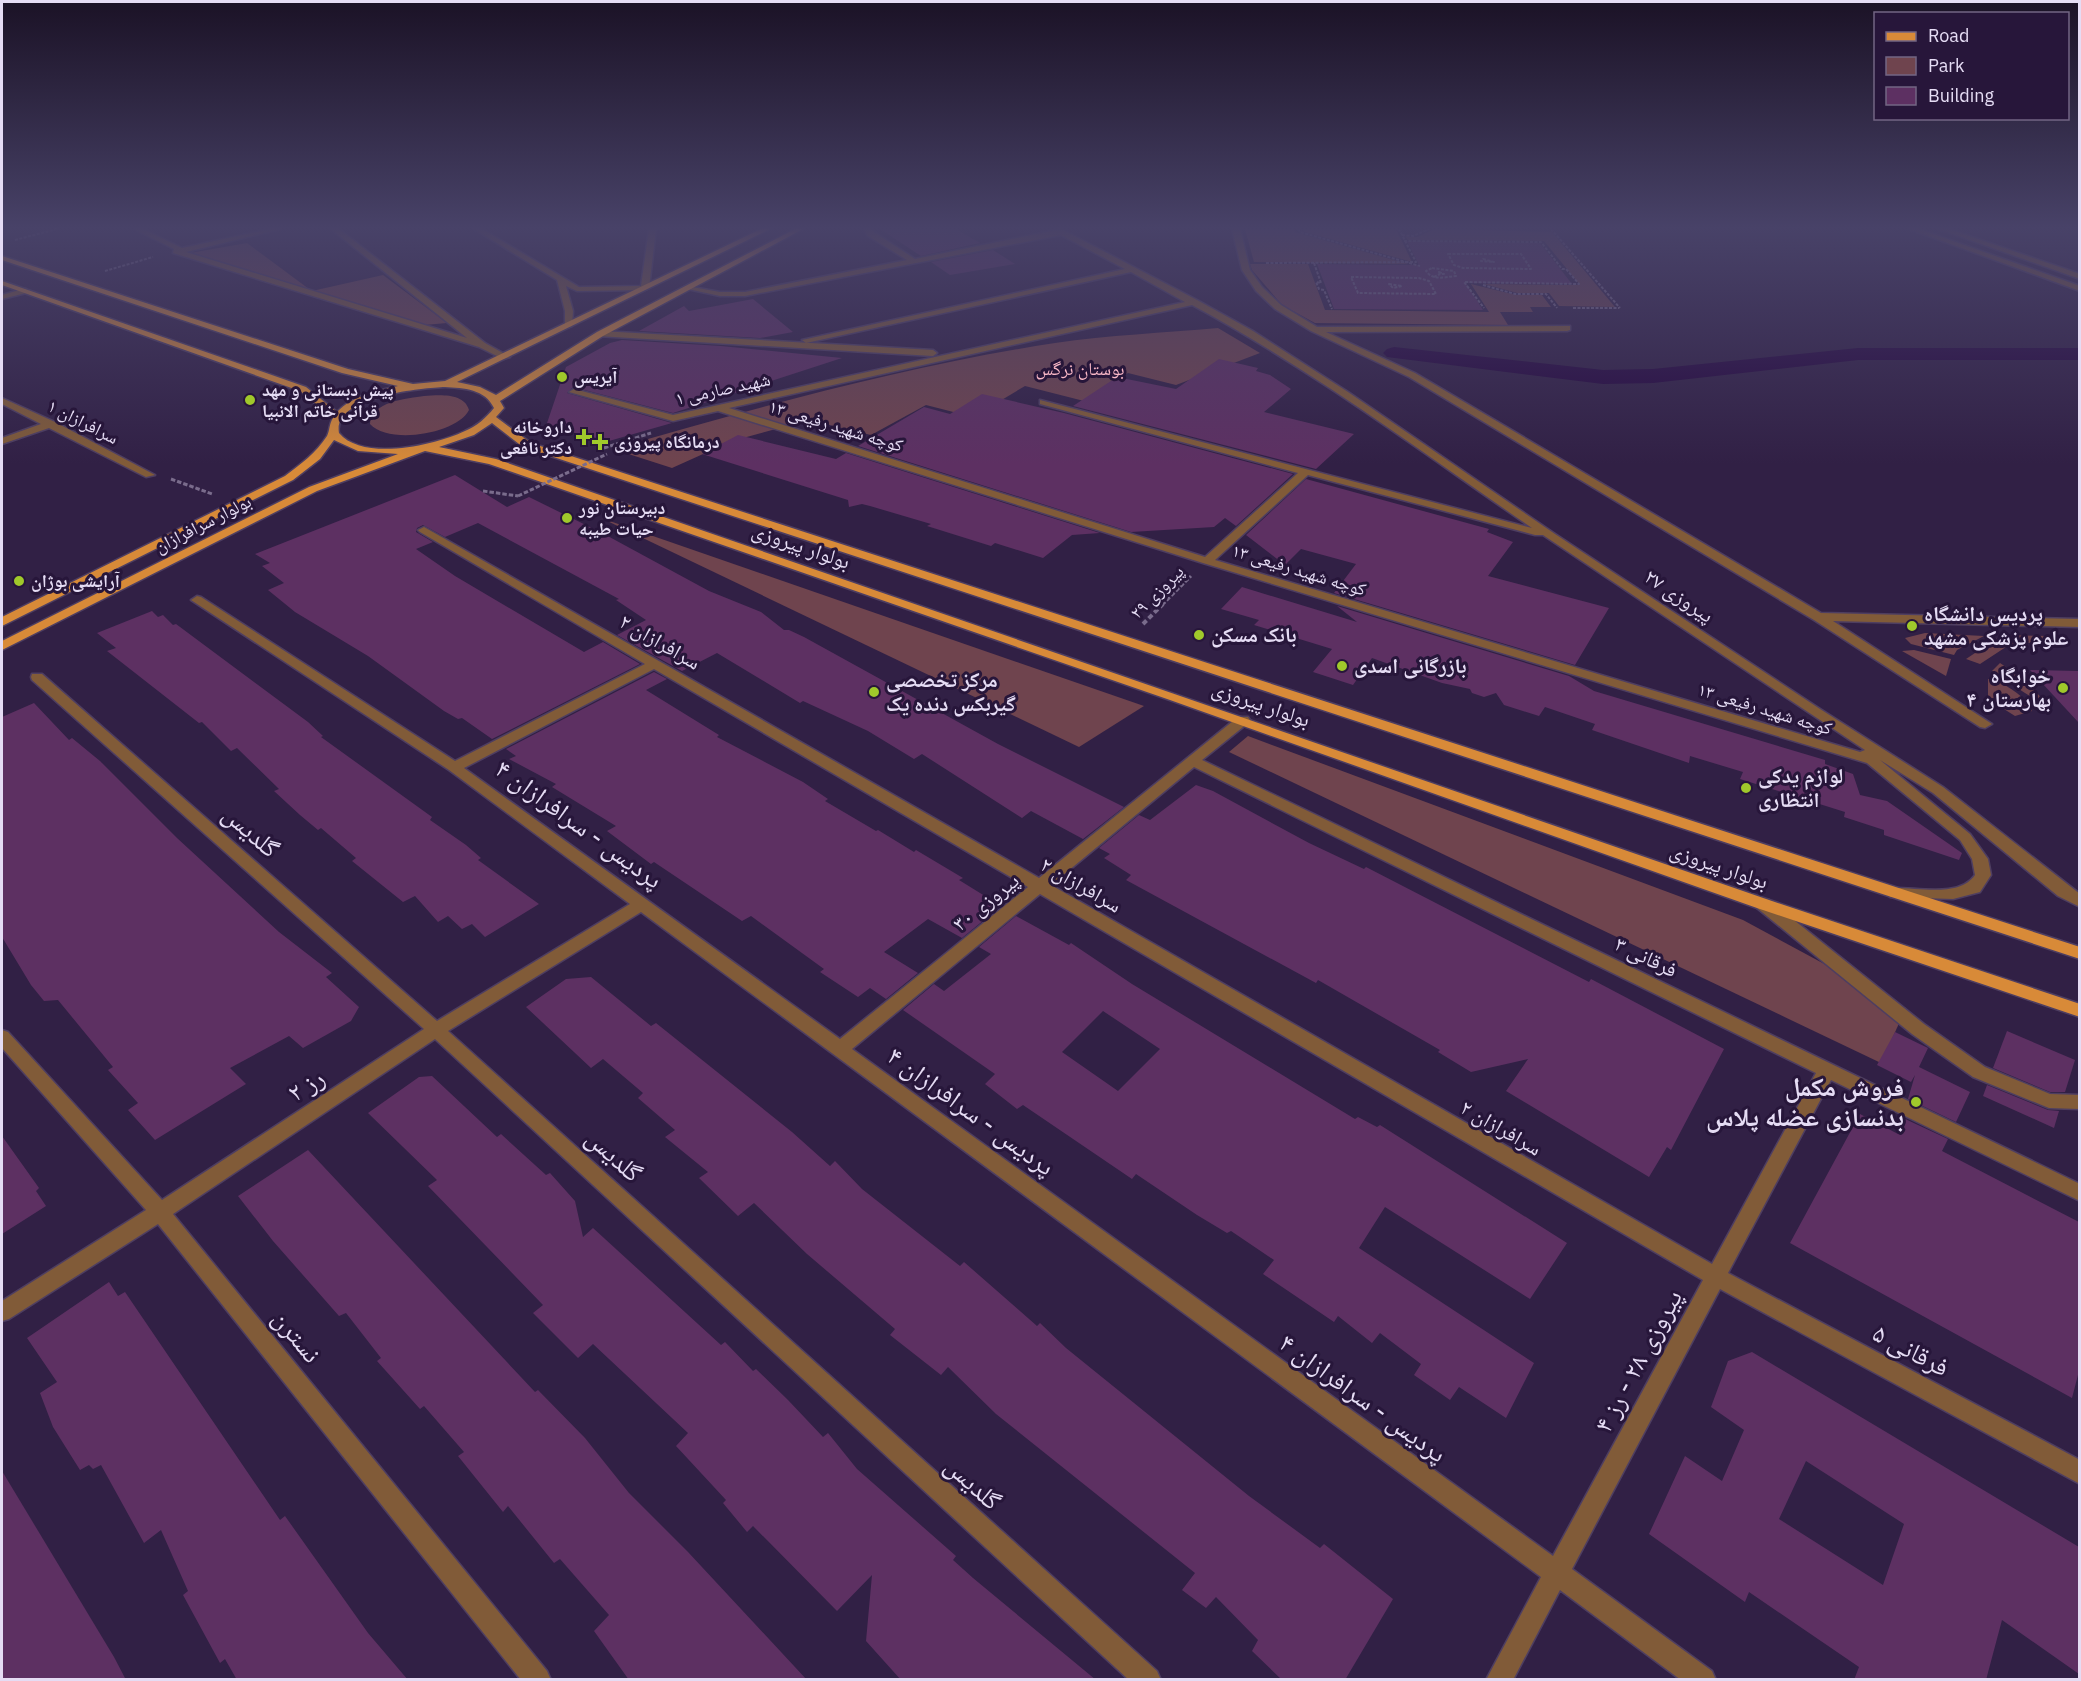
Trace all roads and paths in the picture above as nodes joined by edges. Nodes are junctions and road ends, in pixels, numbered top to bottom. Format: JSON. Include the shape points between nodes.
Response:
{"nodes":[{"id":1,"x":70,"y":307,"type":"edge"},
{"id":2,"x":152,"y":307,"type":"edge"},
{"id":3,"x":355,"y":307,"type":"edge"},
{"id":4,"x":434,"y":307,"type":"edge"},
{"id":5,"x":568,"y":307,"type":"edge"},
{"id":6,"x":606,"y":307,"type":"edge"},
{"id":7,"x":650,"y":307,"type":"edge"},
{"id":8,"x":957,"y":307,"type":"edge"},
{"id":9,"x":1168,"y":307,"type":"edge"},
{"id":10,"x":1204,"y":307,"type":"edge"},
{"id":11,"x":1279,"y":307,"type":"edge"},
{"id":12,"x":1483,"y":307,"type":"edge"},
{"id":13,"x":1557,"y":307,"type":"edge"},
{"id":14,"x":1620,"y":307,"type":"edge"},
{"id":15,"x":1545,"y":308,"type":"dead end"},
{"id":16,"x":1568,"y":308,"type":"dead end"},
{"id":17,"x":1474,"y":311,"type":"dead end"},
{"id":18,"x":568,"y":326,"type":"junction"},
{"id":19,"x":1314,"y":328,"type":"junction"},
{"id":20,"x":1567,"y":328,"type":"dead end"},
{"id":21,"x":600,"y":334,"type":"junction"},
{"id":22,"x":789,"y":344,"type":"junction"},
{"id":23,"x":482,"y":345,"type":"junction"},
{"id":24,"x":950,"y":354,"type":"junction"},
{"id":25,"x":506,"y":357,"type":"junction"},
{"id":26,"x":445,"y":384,"type":"junction"},
{"id":27,"x":413,"y":387,"type":"junction"},
{"id":28,"x":574,"y":392,"type":"dead end"},
{"id":29,"x":496,"y":399,"type":"junction"},
{"id":30,"x":2,"y":401,"type":"edge"},
{"id":31,"x":1043,"y":402,"type":"dead end"},
{"id":32,"x":718,"y":408,"type":"junction"},
{"id":33,"x":337,"y":417,"type":"junction"},
{"id":34,"x":673,"y":418,"type":"junction"},
{"id":35,"x":493,"y":419,"type":"junction"},
{"id":36,"x":51,"y":424,"type":"junction"},
{"id":37,"x":334,"y":433,"type":"junction"},
{"id":38,"x":2,"y":441,"type":"edge"},
{"id":39,"x":426,"y":447,"type":"junction"},
{"id":40,"x":603,"y":448,"type":"dead end"},
{"id":41,"x":606,"y":454,"type":"dead end"},
{"id":42,"x":1306,"y":471,"type":"junction"},
{"id":43,"x":150,"y":475,"type":"joint"},
{"id":44,"x":483,"y":491,"type":"dead end"},
{"id":45,"x":239,"y":505,"type":"junction"},
{"id":46,"x":424,"y":530,"type":"dead end"},
{"id":47,"x":1551,"y":536,"type":"junction"},
{"id":48,"x":1207,"y":561,"type":"junction"},
{"id":49,"x":197,"y":600,"type":"dead end"},
{"id":50,"x":1818,"y":617,"type":"junction"},
{"id":51,"x":2,"y":622,"type":"edge"},
{"id":52,"x":2079,"y":623,"type":"edge"},
{"id":53,"x":1126,"y":641,"type":"junction"},
{"id":54,"x":2,"y":646,"type":"edge"},
{"id":55,"x":656,"y":663,"type":"junction"},
{"id":56,"x":37,"y":677,"type":"dead end"},
{"id":57,"x":1815,"y":712,"type":"junction"},
{"id":58,"x":1243,"y":720,"type":"junction"},
{"id":59,"x":1986,"y":724,"type":"dead end"},
{"id":60,"x":1873,"y":760,"type":"junction"},
{"id":61,"x":1194,"y":762,"type":"junction"},
{"id":62,"x":454,"y":767,"type":"junction"},
{"id":63,"x":1040,"y":886,"type":"junction"},
{"id":64,"x":1896,"y":893,"type":"junction"},
{"id":65,"x":2079,"y":902,"type":"edge"},
{"id":66,"x":642,"y":904,"type":"junction"},
{"id":67,"x":1763,"y":904,"type":"junction"},
{"id":68,"x":2079,"y":952,"type":"edge"},
{"id":69,"x":2079,"y":1011,"type":"edge"},
{"id":70,"x":436,"y":1030,"type":"junction"},
{"id":71,"x":2,"y":1037,"type":"edge"},
{"id":72,"x":840,"y":1049,"type":"junction"},
{"id":73,"x":1827,"y":1070,"type":"junction"},
{"id":74,"x":2079,"y":1102,"type":"edge"},
{"id":75,"x":2079,"y":1193,"type":"edge"},
{"id":76,"x":160,"y":1212,"type":"junction"},
{"id":77,"x":1716,"y":1277,"type":"junction"},
{"id":78,"x":2,"y":1312,"type":"edge"},
{"id":79,"x":2079,"y":1473,"type":"edge"},
{"id":80,"x":1557,"y":1572,"type":"junction"},
{"id":81,"x":538,"y":1680,"type":"edge"},
{"id":82,"x":1148,"y":1680,"type":"edge"},
{"id":83,"x":1499,"y":1680,"type":"edge"},
{"id":84,"x":1703,"y":1680,"type":"edge"}],
"edges":[{"from":1,"to":33,"type":"main road","via":[[303,390]]},
{"from":2,"to":27,"type":"main road","via":[[345,371]]},
{"from":3,"to":23,"type":"street"},
{"from":4,"to":23,"type":"street"},
{"from":5,"to":18,"type":"street"},
{"from":6,"to":18,"type":"main road"},
{"from":7,"to":21,"type":"main road"},
{"from":8,"to":22,"type":"street"},
{"from":9,"to":24,"type":"street"},
{"from":10,"to":47,"type":"street","name":"پیروزی ۲۷","via":[[1345,394]]},
{"from":11,"to":19,"type":"street"},
{"from":12,"to":17,"type":"path","via":[[1486,311]]},
{"from":13,"to":15,"type":"path"},
{"from":14,"to":16,"type":"path"},
{"from":18,"to":25,"type":"main road"},
{"from":19,"to":20,"type":"street"},
{"from":19,"to":50,"type":"street","via":[[1412,375]]},
{"from":21,"to":22,"type":"street"},
{"from":21,"to":29,"type":"main road"},
{"from":22,"to":24,"type":"street"},
{"from":23,"to":25,"type":"street"},
{"from":24,"to":32,"type":"street","name":"شهید صارمی ۱"},
{"from":25,"to":26,"type":"main road"},
{"from":26,"to":27,"type":"main road"},
{"from":26,"to":29,"type":"main road","via":[[477,388]]},
{"from":27,"to":33,"type":"main road","via":[[367,399]]},
{"from":28,"to":34,"type":"street","name":"شهید صارمی ۱"},
{"from":29,"to":35,"type":"main road","via":[[499,408]]},
{"from":30,"to":36,"type":"street","name":"سرافرازان ۱"},
{"from":31,"to":42,"type":"street"},
{"from":32,"to":34,"type":"street","name":"شهید صارمی ۱"},
{"from":32,"to":48,"type":"street","name":"کوچه شهید رفیعی ۱۳"},
{"from":33,"to":37,"type":"main road"},
{"from":34,"to":40,"type":"path","via":[[662,430]]},
{"from":35,"to":39,"type":"main road","via":[[467,435]]},
{"from":35,"to":53,"type":"main road","name":"بولوار پیروزی","via":[[527,445]]},
{"from":36,"to":38,"type":"street"},
{"from":36,"to":43,"type":"street","name":"سرافرازان ۱"},
{"from":37,"to":39,"type":"main road","via":[[350,444],[377,450]]},
{"from":37,"to":45,"type":"main road","name":"بولوار سرافرازان","via":[[316,457],[289,478]]},
{"from":39,"to":54,"type":"main road","name":"بولوار سرافرازان","via":[[313,489]]},
{"from":39,"to":58,"type":"main road","name":"بولوار پیروزی","via":[[492,461]]},
{"from":41,"to":44,"type":"path","bridge":true,"via":[[518,496]]},
{"from":42,"to":47,"type":"street"},
{"from":42,"to":48,"type":"street"},
{"from":43,"to":45,"type":"path","via":[[181,481]]},
{"from":45,"to":51,"type":"main road","name":"بولوار سرافرازان"},
{"from":46,"to":55,"type":"street","name":"سرافرازان ۲"},
{"from":47,"to":57,"type":"street","name":"پیروزی ۲۷"},
{"from":48,"to":53,"type":"path","name":"پیروزی ۲۹"},
{"from":48,"to":60,"type":"street","name":"کوچه شهید رفیعی ۱۳"},
{"from":49,"to":62,"type":"street","name":"پردیس - سرافرازان ۴"},
{"from":50,"to":52,"type":"street"},
{"from":50,"to":59,"type":"street"},
{"from":53,"to":64,"type":"main road","name":"بولوار پیروزی"},
{"from":55,"to":62,"type":"street"},
{"from":55,"to":63,"type":"street","name":"سرافرازان ۲"},
{"from":56,"to":70,"type":"street","name":"گلدیس"},
{"from":57,"to":60,"type":"street"},
{"from":57,"to":65,"type":"street","name":"پیروزی ۲۷","via":[[1938,790]]},
{"from":58,"to":61,"type":"street","name":"پیروزی ۳۰"},
{"from":58,"to":67,"type":"main road","name":"بولوار پیروزی"},
{"from":60,"to":64,"type":"street","via":[[1965,837],[1980,859],[1983,875],[1974,888],[1953,894]]},
{"from":61,"to":63,"type":"street","name":"پیروزی ۳۰"},
{"from":61,"to":73,"type":"street","name":"فرقانی ۳"},
{"from":62,"to":66,"type":"street","name":"پردیس - سرافرازان ۴"},
{"from":63,"to":72,"type":"street","name":"پیروزی ۳۰"},
{"from":63,"to":77,"type":"street","name":"سرافرازان ۲"},
{"from":64,"to":68,"type":"main road","name":"بولوار پیروزی"},
{"from":66,"to":70,"type":"street","name":"رز ۲"},
{"from":66,"to":72,"type":"street","name":"پردیس - سرافرازان ۴"},
{"from":67,"to":69,"type":"main road","name":"بولوار پیروزی"},
{"from":67,"to":74,"type":"street","via":[[1918,1029],[1979,1072],[2049,1101]]},
{"from":70,"to":76,"type":"street","name":"رز ۲"},
{"from":70,"to":82,"type":"street","name":"گلدیس"},
{"from":71,"to":76,"type":"street","name":"نسترن"},
{"from":72,"to":80,"type":"street","name":"پردیس - سرافرازان ۴"},
{"from":73,"to":75,"type":"street","name":"فرقانی ۳"},
{"from":73,"to":77,"type":"street","name":"پیروزی ۲۸ - رز ۴"},
{"from":76,"to":78,"type":"street","name":"رز ۲"},
{"from":76,"to":81,"type":"street","name":"نسترن"},
{"from":77,"to":79,"type":"street","name":"فرقانی ۵"},
{"from":77,"to":80,"type":"street","name":"پیروزی ۲۸ - رز ۴"},
{"from":80,"to":83,"type":"street","name":"پیروزی ۲۸ - رز ۴"},
{"from":80,"to":84,"type":"street","name":"پردیس - سرافرازان ۴"}]}
